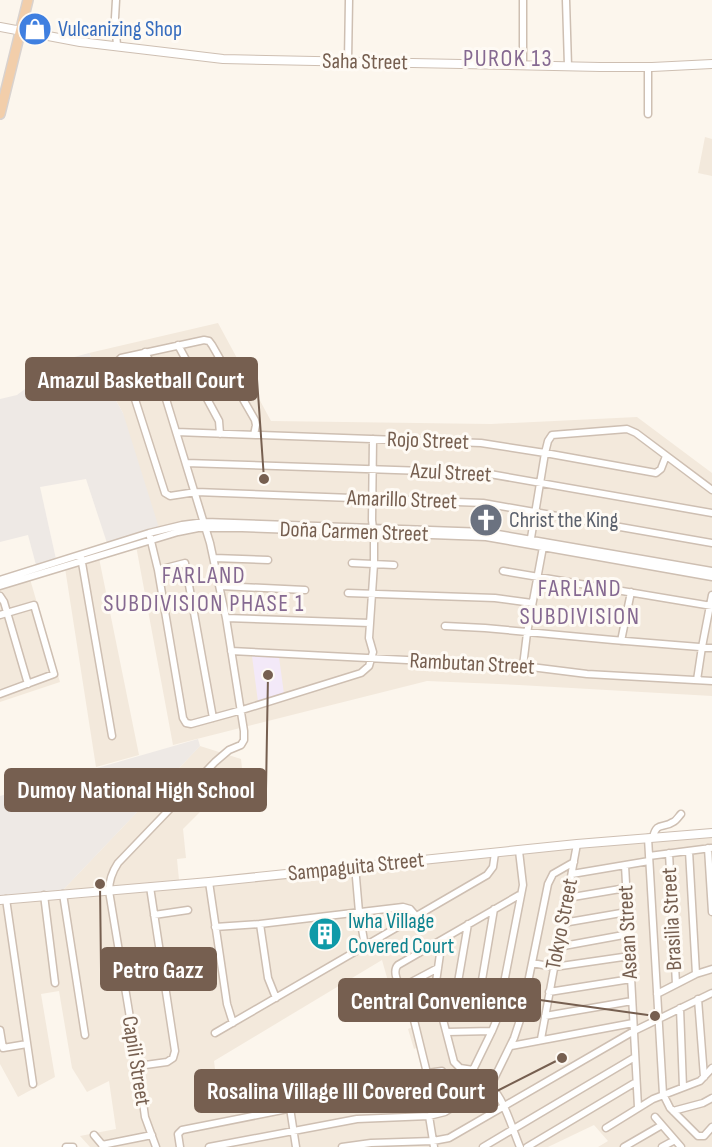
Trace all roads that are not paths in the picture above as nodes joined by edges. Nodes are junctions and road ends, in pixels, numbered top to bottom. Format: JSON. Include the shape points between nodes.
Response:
{"nodes":[{"id":1,"x":28,"y":0,"type":"edge"},
{"id":2,"x":116,"y":0,"type":"edge"},
{"id":3,"x":349,"y":0,"type":"edge"},
{"id":4,"x":522,"y":0,"type":"edge"},
{"id":5,"x":566,"y":0,"type":"edge"},
{"id":6,"x":0,"y":27,"type":"edge"},
{"id":7,"x":20,"y":31,"type":"junction"},
{"id":8,"x":117,"y":46,"type":"junction"},
{"id":9,"x":348,"y":61,"type":"dead end"},
{"id":10,"x":712,"y":64,"type":"edge"},
{"id":11,"x":523,"y":65,"type":"junction"},
{"id":12,"x":568,"y":66,"type":"junction"},
{"id":13,"x":648,"y":67,"type":"junction"},
{"id":14,"x":0,"y":114,"type":"edge"},
{"id":15,"x":648,"y":114,"type":"dead end"},
{"id":16,"x":178,"y":345,"type":"junction"},
{"id":17,"x":145,"y":352,"type":"junction"},
{"id":18,"x":177,"y":432,"type":"junction"},
{"id":19,"x":220,"y":434,"type":"junction"},
{"id":20,"x":254,"y":435,"type":"junction"},
{"id":21,"x":373,"y":439,"type":"junction"},
{"id":22,"x":544,"y":453,"type":"junction"},
{"id":23,"x":666,"y":456,"type":"junction"},
{"id":24,"x":186,"y":463,"type":"junction"},
{"id":25,"x":373,"y":469,"type":"junction"},
{"id":26,"x":540,"y":482,"type":"junction"},
{"id":27,"x":712,"y":490,"type":"edge"},
{"id":28,"x":196,"y":492,"type":"junction"},
{"id":29,"x":373,"y":499,"type":"junction"},
{"id":30,"x":535,"y":512,"type":"junction"},
{"id":31,"x":712,"y":513,"type":"edge"},
{"id":32,"x":205,"y":525,"type":"junction"},
{"id":33,"x":373,"y":530,"type":"junction"},
{"id":34,"x":150,"y":536,"type":"junction"},
{"id":35,"x":530,"y":542,"type":"junction"},
{"id":36,"x":712,"y":543,"type":"edge"},
{"id":37,"x":543,"y":547,"type":"junction"},
{"id":38,"x":81,"y":558,"type":"junction"},
{"id":39,"x":214,"y":558,"type":"junction"},
{"id":40,"x":268,"y":560,"type":"dead end"},
{"id":41,"x":352,"y":563,"type":"dead end"},
{"id":42,"x":374,"y":564,"type":"junction"},
{"id":43,"x":394,"y":565,"type":"dead end"},
{"id":44,"x":158,"y":570,"type":"junction"},
{"id":45,"x":503,"y":571,"type":"dead end"},
{"id":46,"x":712,"y":571,"type":"edge"},
{"id":47,"x":538,"y":576,"type":"junction"},
{"id":48,"x":712,"y":577,"type":"edge"},
{"id":49,"x":0,"y":583,"type":"edge"},
{"id":50,"x":220,"y":586,"type":"junction"},
{"id":51,"x":305,"y":590,"type":"dead end"},
{"id":52,"x":348,"y":592,"type":"dead end"},
{"id":53,"x":631,"y":592,"type":"junction"},
{"id":54,"x":372,"y":594,"type":"junction"},
{"id":55,"x":712,"y":595,"type":"edge"},
{"id":56,"x":2,"y":599,"type":"edge"},
{"id":57,"x":532,"y":603,"type":"junction"},
{"id":58,"x":711,"y":606,"type":"edge"},
{"id":59,"x":4,"y":614,"type":"edge"},
{"id":60,"x":226,"y":618,"type":"junction"},
{"id":61,"x":370,"y":623,"type":"junction"},
{"id":62,"x":445,"y":626,"type":"dead end"},
{"id":63,"x":526,"y":633,"type":"junction"},
{"id":64,"x":621,"y":641,"type":"junction"},
{"id":65,"x":702,"y":647,"type":"junction"},
{"id":66,"x":712,"y":648,"type":"edge"},
{"id":67,"x":231,"y":651,"type":"junction"},
{"id":68,"x":371,"y":658,"type":"junction"},
{"id":69,"x":523,"y":666,"type":"junction"},
{"id":70,"x":698,"y":680,"type":"junction"},
{"id":71,"x":712,"y":681,"type":"edge"},
{"id":72,"x":28,"y":684,"type":"junction"},
{"id":73,"x":0,"y":692,"type":"edge"},
{"id":74,"x":242,"y":710,"type":"junction"},
{"id":75,"x":213,"y":718,"type":"junction"},
{"id":76,"x":112,"y":736,"type":"dead end"},
{"id":77,"x":681,"y":814,"type":"dead end"},
{"id":78,"x":712,"y":832,"type":"edge"},
{"id":79,"x":651,"y":838,"type":"junction"},
{"id":80,"x":577,"y":844,"type":"junction"},
{"id":81,"x":710,"y":848,"type":"edge"},
{"id":82,"x":519,"y":850,"type":"junction"},
{"id":83,"x":689,"y":850,"type":"junction"},
{"id":84,"x":495,"y":853,"type":"junction"},
{"id":85,"x":669,"y":853,"type":"junction"},
{"id":86,"x":649,"y":858,"type":"junction"},
{"id":87,"x":574,"y":862,"type":"junction"},
{"id":88,"x":625,"y":865,"type":"junction"},
{"id":89,"x":355,"y":866,"type":"junction"},
{"id":90,"x":572,"y":874,"type":"junction"},
{"id":91,"x":209,"y":882,"type":"junction"},
{"id":92,"x":150,"y":887,"type":"junction"},
{"id":93,"x":626,"y":888,"type":"junction"},
{"id":94,"x":109,"y":891,"type":"junction"},
{"id":95,"x":63,"y":894,"type":"junction"},
{"id":96,"x":521,"y":894,"type":"junction"},
{"id":97,"x":44,"y":895,"type":"junction"},
{"id":98,"x":567,"y":898,"type":"junction"},
{"id":99,"x":3,"y":899,"type":"edge"},
{"id":100,"x":495,"y":909,"type":"junction"},
{"id":101,"x":188,"y":910,"type":"dead end"},
{"id":102,"x":359,"y":912,"type":"junction"},
{"id":103,"x":627,"y":912,"type":"junction"},
{"id":104,"x":712,"y":912,"type":"edge"},
{"id":105,"x":154,"y":915,"type":"junction"},
{"id":106,"x":416,"y":916,"type":"junction"},
{"id":107,"x":563,"y":923,"type":"junction"},
{"id":108,"x":260,"y":924,"type":"junction"},
{"id":109,"x":468,"y":924,"type":"junction"},
{"id":110,"x":215,"y":927,"type":"junction"},
{"id":111,"x":628,"y":934,"type":"junction"},
{"id":112,"x":442,"y":940,"type":"junction"},
{"id":113,"x":365,"y":946,"type":"junction"},
{"id":114,"x":558,"y":947,"type":"junction"},
{"id":115,"x":630,"y":956,"type":"junction"},
{"id":116,"x":532,"y":963,"type":"junction"},
{"id":117,"x":438,"y":968,"type":"junction"},
{"id":118,"x":554,"y":968,"type":"junction"},
{"id":119,"x":712,"y":969,"type":"edge"},
{"id":120,"x":696,"y":974,"type":"junction"},
{"id":121,"x":631,"y":979,"type":"junction"},
{"id":122,"x":55,"y":983,"type":"dead end"},
{"id":123,"x":676,"y":984,"type":"junction"},
{"id":124,"x":504,"y":985,"type":"junction"},
{"id":125,"x":481,"y":986,"type":"junction"},
{"id":126,"x":457,"y":988,"type":"junction"},
{"id":127,"x":435,"y":989,"type":"junction"},
{"id":128,"x":549,"y":992,"type":"junction"},
{"id":129,"x":712,"y":993,"type":"edge"},
{"id":130,"x":657,"y":994,"type":"junction"},
{"id":131,"x":276,"y":998,"type":"junction"},
{"id":132,"x":698,"y":999,"type":"junction"},
{"id":133,"x":632,"y":1001,"type":"junction"},
{"id":134,"x":411,"y":1008,"type":"dead end"},
{"id":135,"x":500,"y":1008,"type":"junction"},
{"id":136,"x":680,"y":1008,"type":"junction"},
{"id":137,"x":440,"y":1010,"type":"junction"},
{"id":138,"x":545,"y":1016,"type":"junction"},
{"id":139,"x":658,"y":1019,"type":"junction"},
{"id":140,"x":233,"y":1023,"type":"junction"},
{"id":141,"x":633,"y":1023,"type":"junction"},
{"id":142,"x":0,"y":1030,"type":"edge"},
{"id":143,"x":492,"y":1031,"type":"junction"},
{"id":144,"x":634,"y":1031,"type":"junction"},
{"id":145,"x":447,"y":1032,"type":"junction"},
{"id":146,"x":215,"y":1033,"type":"dead end"},
{"id":147,"x":85,"y":1035,"type":"dead end"},
{"id":148,"x":541,"y":1039,"type":"junction"},
{"id":149,"x":27,"y":1044,"type":"junction"},
{"id":150,"x":510,"y":1046,"type":"junction"},
{"id":151,"x":635,"y":1057,"type":"junction"},
{"id":152,"x":138,"y":1066,"type":"junction"},
{"id":153,"x":712,"y":1068,"type":"edge"},
{"id":154,"x":473,"y":1070,"type":"junction"},
{"id":155,"x":442,"y":1071,"type":"dead end"},
{"id":156,"x":427,"y":1073,"type":"junction"},
{"id":157,"x":704,"y":1077,"type":"junction"},
{"id":158,"x":636,"y":1082,"type":"junction"},
{"id":159,"x":33,"y":1084,"type":"dead end"},
{"id":160,"x":683,"y":1087,"type":"junction"},
{"id":161,"x":489,"y":1089,"type":"junction"},
{"id":162,"x":479,"y":1091,"type":"junction"},
{"id":163,"x":423,"y":1093,"type":"junction"},
{"id":164,"x":663,"y":1094,"type":"junction"},
{"id":165,"x":712,"y":1098,"type":"edge"},
{"id":166,"x":504,"y":1107,"type":"junction"},
{"id":167,"x":638,"y":1107,"type":"junction"},
{"id":168,"x":290,"y":1108,"type":"junction"},
{"id":169,"x":673,"y":1111,"type":"junction"},
{"id":170,"x":429,"y":1116,"type":"junction"},
{"id":171,"x":655,"y":1117,"type":"dead end"},
{"id":172,"x":662,"y":1125,"type":"junction"},
{"id":173,"x":712,"y":1127,"type":"edge"},
{"id":174,"x":606,"y":1128,"type":"dead end"},
{"id":175,"x":513,"y":1130,"type":"junction"},
{"id":176,"x":293,"y":1131,"type":"junction"},
{"id":177,"x":94,"y":1136,"type":"dead end"},
{"id":178,"x":152,"y":1136,"type":"junction"},
{"id":179,"x":675,"y":1140,"type":"junction"},
{"id":180,"x":131,"y":1143,"type":"edge"},
{"id":181,"x":411,"y":1144,"type":"edge"},
{"id":182,"x":433,"y":1144,"type":"edge"},
{"id":183,"x":103,"y":1146,"type":"edge"},
{"id":184,"x":66,"y":1147,"type":"edge"},
{"id":185,"x":73,"y":1147,"type":"edge"},
{"id":186,"x":156,"y":1147,"type":"edge"},
{"id":187,"x":180,"y":1147,"type":"edge"},
{"id":188,"x":209,"y":1147,"type":"edge"},
{"id":189,"x":296,"y":1147,"type":"edge"},
{"id":190,"x":342,"y":1147,"type":"edge"},
{"id":191,"x":483,"y":1147,"type":"edge"},
{"id":192,"x":520,"y":1147,"type":"edge"},
{"id":193,"x":526,"y":1147,"type":"edge"},
{"id":194,"x":624,"y":1147,"type":"edge"},
{"id":195,"x":662,"y":1147,"type":"edge"},
{"id":196,"x":681,"y":1147,"type":"edge"}],
"edges":[{"from":1,"to":7,"type":"highway"},
{"from":2,"to":8,"type":"street"},
{"from":3,"to":9,"type":"street"},
{"from":4,"to":11,"type":"street"},
{"from":5,"to":12,"type":"street"},
{"from":6,"to":7,"type":"street","name":"Saha Street"},
{"from":7,"to":8,"type":"street","name":"Saha Street"},
{"from":7,"to":14,"type":"highway"},
{"from":8,"to":11,"type":"street","name":"Saha Street","via":[[223,59]]},
{"from":10,"to":13,"type":"street","name":"Saha Street"},
{"from":11,"to":12,"type":"street","name":"Saha Street"},
{"from":12,"to":13,"type":"street","name":"Saha Street"},
{"from":13,"to":15,"type":"street"},
{"from":16,"to":17,"type":"street"},
{"from":16,"to":19,"type":"street","via":[[219,421]]},
{"from":16,"to":20,"type":"street","via":[[210,342],[255,420]]},
{"from":17,"to":18,"type":"street","via":[[159,377]]},
{"from":17,"to":28,"type":"street","name":"Amarillo Street","via":[[118,362],[133,393],[165,493],[172,497]]},
{"from":18,"to":19,"type":"street","name":"Rojo Street"},
{"from":18,"to":24,"type":"street"},
{"from":19,"to":20,"type":"street","name":"Rojo Street"},
{"from":20,"to":21,"type":"street","name":"Rojo Street"},
{"from":21,"to":22,"type":"street","name":"Rojo Street","via":[[480,443]]},
{"from":21,"to":25,"type":"street"},
{"from":22,"to":23,"type":"street","name":"Rojo Street","via":[[656,473]]},
{"from":22,"to":23,"type":"street","via":[[550,437],[555,435],[627,429]]},
{"from":22,"to":26,"type":"street"},
{"from":23,"to":27,"type":"street"},
{"from":24,"to":25,"type":"street","name":"Azul Street"},
{"from":24,"to":28,"type":"street"},
{"from":25,"to":26,"type":"street","name":"Azul Street","via":[[484,473]]},
{"from":25,"to":29,"type":"street"},
{"from":26,"to":30,"type":"street"},
{"from":26,"to":31,"type":"street","name":"Azul Street"},
{"from":28,"to":29,"type":"street","name":"Amarillo Street"},
{"from":28,"to":32,"type":"street"},
{"from":29,"to":30,"type":"street","name":"Amarillo Street","via":[[483,502]]},
{"from":29,"to":33,"type":"street"},
{"from":30,"to":35,"type":"street"},
{"from":30,"to":36,"type":"street","name":"Amarillo Street"},
{"from":32,"to":33,"type":"street","name":"Doña Carmen Street"},
{"from":32,"to":34,"type":"street","name":"Doña Carmen Street"},
{"from":32,"to":39,"type":"street"},
{"from":33,"to":35,"type":"street","name":"Doña Carmen Street","via":[[476,534]]},
{"from":33,"to":42,"type":"street"},
{"from":34,"to":38,"type":"street","name":"Doña Carmen Street"},
{"from":34,"to":44,"type":"street"},
{"from":35,"to":37,"type":"street","name":"Doña Carmen Street"},
{"from":35,"to":46,"type":"street","name":"Doña Carmen Street"},
{"from":37,"to":47,"type":"street"},
{"from":37,"to":48,"type":"street","name":"Doña Carmen Street"},
{"from":38,"to":49,"type":"street","name":"Doña Carmen Street"},
{"from":38,"to":76,"type":"street"},
{"from":39,"to":40,"type":"street"},
{"from":39,"to":50,"type":"street"},
{"from":41,"to":42,"type":"street"},
{"from":42,"to":43,"type":"street"},
{"from":42,"to":54,"type":"street"},
{"from":44,"to":75,"type":"street","via":[[183,718],[191,724]]},
{"from":44,"to":75,"type":"street","via":[[185,563]]},
{"from":45,"to":47,"type":"street"},
{"from":47,"to":53,"type":"street"},
{"from":47,"to":57,"type":"street"},
{"from":49,"to":56,"type":"street"},
{"from":50,"to":51,"type":"street"},
{"from":50,"to":60,"type":"street"},
{"from":52,"to":54,"type":"street"},
{"from":53,"to":58,"type":"street"},
{"from":53,"to":64,"type":"street"},
{"from":54,"to":57,"type":"street"},
{"from":54,"to":61,"type":"street"},
{"from":55,"to":58,"type":"street"},
{"from":56,"to":59,"type":"street"},
{"from":57,"to":63,"type":"street"},
{"from":58,"to":65,"type":"street"},
{"from":59,"to":72,"type":"street"},
{"from":59,"to":72,"type":"street","via":[[34,605],[54,674]]},
{"from":60,"to":61,"type":"street"},
{"from":60,"to":67,"type":"street"},
{"from":61,"to":68,"type":"street"},
{"from":62,"to":63,"type":"street"},
{"from":63,"to":64,"type":"street"},
{"from":63,"to":69,"type":"street"},
{"from":64,"to":65,"type":"street"},
{"from":65,"to":66,"type":"street"},
{"from":65,"to":70,"type":"street"},
{"from":67,"to":68,"type":"street","name":"Rambutan Street"},
{"from":67,"to":74,"type":"street"},
{"from":68,"to":69,"type":"street","name":"Rambutan Street"},
{"from":68,"to":74,"type":"street","via":[[361,673]]},
{"from":69,"to":70,"type":"street","name":"Rambutan Street"},
{"from":70,"to":71,"type":"street","name":"Rambutan Street"},
{"from":72,"to":73,"type":"street"},
{"from":74,"to":75,"type":"street"},
{"from":74,"to":94,"type":"street","via":[[243,743],[220,758],[118,863]]},
{"from":77,"to":79,"type":"street","via":[[675,821],[658,827]]},
{"from":78,"to":79,"type":"street","name":"Sampaguita Street"},
{"from":79,"to":80,"type":"street","name":"Sampaguita Street"},
{"from":79,"to":86,"type":"street"},
{"from":80,"to":82,"type":"street","name":"Sampaguita Street"},
{"from":80,"to":87,"type":"street","name":"Tokyo Street"},
{"from":81,"to":83,"type":"street"},
{"from":81,"to":104,"type":"street"},
{"from":82,"to":84,"type":"street","name":"Sampaguita Street"},
{"from":82,"to":96,"type":"street"},
{"from":83,"to":85,"type":"street"},
{"from":83,"to":120,"type":"street"},
{"from":84,"to":89,"type":"street","name":"Sampaguita Street"},
{"from":84,"to":106,"type":"street","via":[[487,875]]},
{"from":85,"to":86,"type":"street"},
{"from":85,"to":123,"type":"street","name":"Brasilia Street"},
{"from":86,"to":88,"type":"street"},
{"from":86,"to":130,"type":"street"},
{"from":87,"to":90,"type":"street","name":"Tokyo Street"},
{"from":87,"to":116,"type":"street","via":[[553,874],[548,884]]},
{"from":88,"to":90,"type":"street"},
{"from":88,"to":93,"type":"street","name":"Asean Street"},
{"from":89,"to":91,"type":"street","name":"Sampaguita Street"},
{"from":89,"to":102,"type":"street"},
{"from":90,"to":98,"type":"street","name":"Tokyo Street"},
{"from":91,"to":92,"type":"street","name":"Sampaguita Street"},
{"from":91,"to":110,"type":"street"},
{"from":92,"to":94,"type":"street","name":"Sampaguita Street"},
{"from":92,"to":105,"type":"street"},
{"from":93,"to":98,"type":"street"},
{"from":93,"to":103,"type":"street","name":"Asean Street"},
{"from":94,"to":95,"type":"street","name":"Sampaguita Street"},
{"from":94,"to":152,"type":"street","name":"Capili Street"},
{"from":95,"to":97,"type":"street","name":"Sampaguita Street"},
{"from":95,"to":147,"type":"street"},
{"from":96,"to":100,"type":"street"},
{"from":96,"to":124,"type":"street"},
{"from":97,"to":99,"type":"street","name":"Sampaguita Street"},
{"from":97,"to":122,"type":"street"},
{"from":98,"to":107,"type":"street","name":"Tokyo Street"},
{"from":99,"to":149,"type":"street"},
{"from":100,"to":109,"type":"street"},
{"from":100,"to":125,"type":"street"},
{"from":101,"to":105,"type":"street"},
{"from":102,"to":106,"type":"street","via":[[404,907]]},
{"from":102,"to":108,"type":"street"},
{"from":102,"to":113,"type":"street"},
{"from":103,"to":107,"type":"street"},
{"from":103,"to":111,"type":"street","name":"Asean Street"},
{"from":105,"to":152,"type":"street","via":[[175,1055],[167,1062]]},
{"from":106,"to":113,"type":"street"},
{"from":107,"to":114,"type":"street","name":"Tokyo Street"},
{"from":108,"to":110,"type":"street"},
{"from":108,"to":131,"type":"street","via":[[268,978]]},
{"from":109,"to":112,"type":"street"},
{"from":109,"to":126,"type":"street"},
{"from":110,"to":140,"type":"street"},
{"from":111,"to":114,"type":"street"},
{"from":111,"to":115,"type":"street","name":"Asean Street"},
{"from":112,"to":117,"type":"street"},
{"from":112,"to":117,"type":"street","via":[[396,967],[395,972],[404,986]]},
{"from":113,"to":131,"type":"street"},
{"from":114,"to":118,"type":"street","name":"Tokyo Street"},
{"from":115,"to":118,"type":"street"},
{"from":115,"to":121,"type":"street","name":"Asean Street"},
{"from":116,"to":118,"type":"street"},
{"from":116,"to":150,"type":"street","via":[[521,1017]]},
{"from":117,"to":127,"type":"street"},
{"from":118,"to":128,"type":"street","name":"Tokyo Street"},
{"from":119,"to":120,"type":"street"},
{"from":120,"to":123,"type":"street"},
{"from":121,"to":128,"type":"street"},
{"from":121,"to":133,"type":"street","name":"Asean Street"},
{"from":123,"to":130,"type":"street"},
{"from":124,"to":125,"type":"street"},
{"from":124,"to":135,"type":"street"},
{"from":125,"to":126,"type":"street"},
{"from":126,"to":127,"type":"street"},
{"from":127,"to":137,"type":"street"},
{"from":128,"to":138,"type":"street","name":"Tokyo Street"},
{"from":129,"to":132,"type":"street"},
{"from":130,"to":139,"type":"street"},
{"from":131,"to":140,"type":"street"},
{"from":132,"to":136,"type":"street"},
{"from":132,"to":157,"type":"street"},
{"from":133,"to":138,"type":"street"},
{"from":133,"to":141,"type":"street","name":"Asean Street"},
{"from":134,"to":156,"type":"street"},
{"from":135,"to":137,"type":"street"},
{"from":135,"to":143,"type":"street"},
{"from":136,"to":139,"type":"street"},
{"from":136,"to":160,"type":"street"},
{"from":137,"to":145,"type":"street"},
{"from":138,"to":148,"type":"street","name":"Tokyo Street"},
{"from":139,"to":144,"type":"street"},
{"from":139,"to":164,"type":"street"},
{"from":140,"to":146,"type":"street"},
{"from":141,"to":144,"type":"street","name":"Asean Street"},
{"from":141,"to":148,"type":"street"},
{"from":142,"to":149,"type":"street","via":[[3,1048]]},
{"from":143,"to":145,"type":"street"},
{"from":143,"to":154,"type":"street"},
{"from":144,"to":151,"type":"street","name":"Asean Street"},
{"from":144,"to":166,"type":"street"},
{"from":145,"to":154,"type":"street","via":[[455,1065]]},
{"from":148,"to":150,"type":"street"},
{"from":149,"to":159,"type":"street"},
{"from":150,"to":161,"type":"street"},
{"from":151,"to":158,"type":"street","name":"Asean Street"},
{"from":151,"to":175,"type":"street"},
{"from":152,"to":178,"type":"street","name":"Capili Street"},
{"from":153,"to":157,"type":"street"},
{"from":154,"to":162,"type":"street"},
{"from":155,"to":156,"type":"street"},
{"from":156,"to":163,"type":"street"},
{"from":157,"to":160,"type":"street"},
{"from":158,"to":167,"type":"street","name":"Asean Street"},
{"from":158,"to":193,"type":"street"},
{"from":160,"to":164,"type":"street"},
{"from":161,"to":162,"type":"street"},
{"from":161,"to":166,"type":"street","via":[[496,1092]]},
{"from":162,"to":163,"type":"street"},
{"from":162,"to":170,"type":"street","via":[[445,1112]]},
{"from":163,"to":168,"type":"street","via":[[349,1097]]},
{"from":164,"to":167,"type":"street"},
{"from":164,"to":169,"type":"street"},
{"from":165,"to":169,"type":"street"},
{"from":166,"to":175,"type":"street"},
{"from":166,"to":182,"type":"street"},
{"from":167,"to":174,"type":"street"},
{"from":168,"to":176,"type":"street"},
{"from":168,"to":187,"type":"street","via":[[182,1130],[178,1136]]},
{"from":169,"to":173,"type":"street","via":[[699,1137]]},
{"from":170,"to":176,"type":"street","via":[[357,1119]]},
{"from":170,"to":182,"type":"street"},
{"from":171,"to":172,"type":"street"},
{"from":172,"to":179,"type":"street"},
{"from":172,"to":194,"type":"street"},
{"from":175,"to":191,"type":"street"},
{"from":175,"to":192,"type":"street"},
{"from":176,"to":188,"type":"street"},
{"from":176,"to":189,"type":"street"},
{"from":177,"to":183,"type":"street"},
{"from":178,"to":180,"type":"street"},
{"from":178,"to":186,"type":"street","name":"Capili Street"},
{"from":179,"to":195,"type":"street"},
{"from":179,"to":196,"type":"street"},
{"from":180,"to":183,"type":"street"},
{"from":181,"to":182,"type":"street"},
{"from":181,"to":190,"type":"street"},
{"from":184,"to":185,"type":"street"}]}
